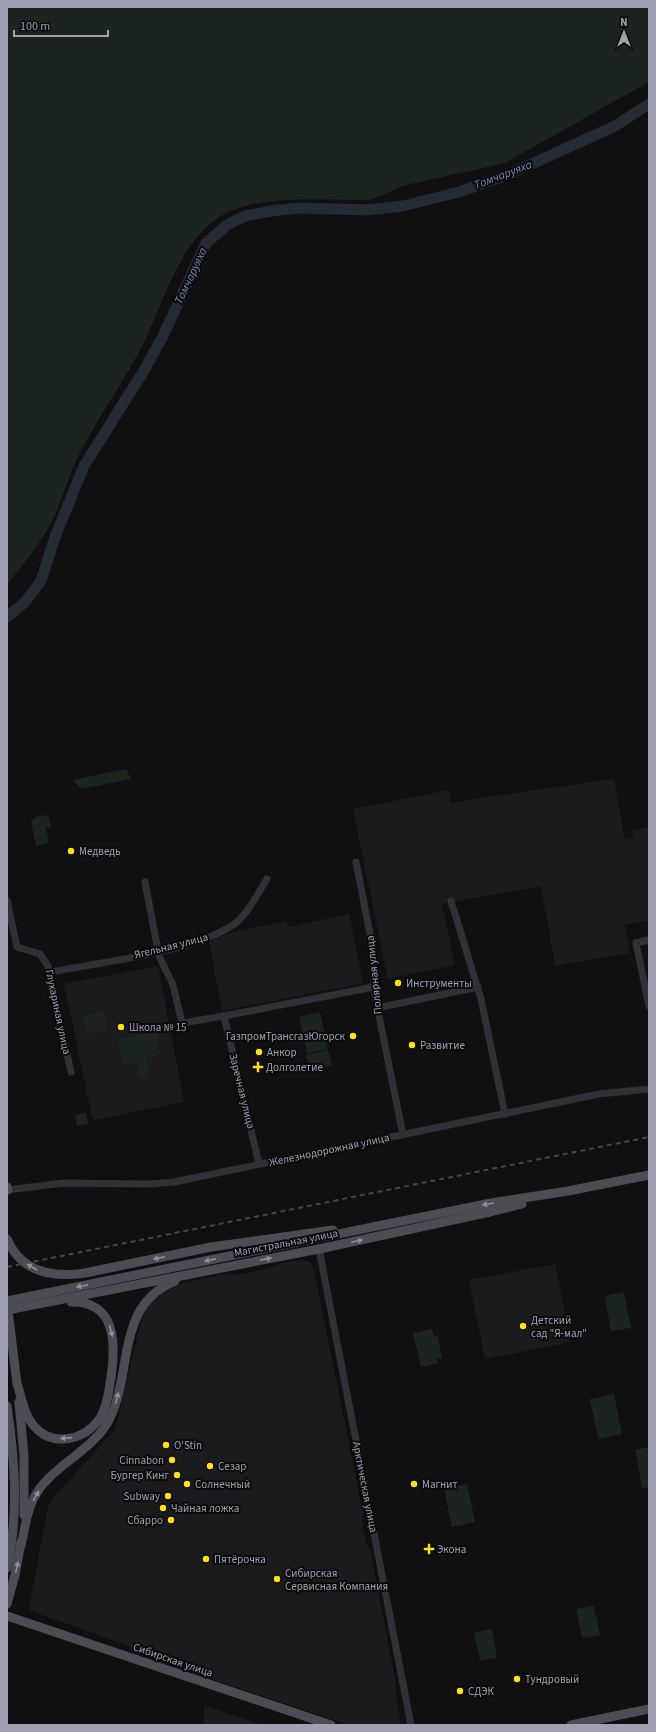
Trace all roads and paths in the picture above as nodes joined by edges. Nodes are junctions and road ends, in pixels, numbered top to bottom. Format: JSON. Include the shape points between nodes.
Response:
{"nodes":[{"id":1,"x":356,"y":862,"type":"dead end"},
{"id":2,"x":267,"y":879,"type":"dead end"},
{"id":3,"x":145,"y":882,"type":"dead end"},
{"id":4,"x":7,"y":900,"type":"edge"},
{"id":5,"x":451,"y":901,"type":"dead end"},
{"id":6,"x":649,"y":940,"type":"edge"},
{"id":7,"x":158,"y":951,"type":"junction"},
{"id":8,"x":50,"y":972,"type":"junction"},
{"id":9,"x":374,"y":987,"type":"junction"},
{"id":10,"x":478,"y":987,"type":"junction"},
{"id":11,"x":649,"y":1006,"type":"edge"},
{"id":12,"x":377,"y":1008,"type":"junction"},
{"id":13,"x":224,"y":1016,"type":"junction"},
{"id":14,"x":71,"y":1072,"type":"dead end"},
{"id":15,"x":649,"y":1088,"type":"edge"},
{"id":16,"x":505,"y":1114,"type":"junction"},
{"id":17,"x":403,"y":1135,"type":"junction"},
{"id":18,"x":259,"y":1164,"type":"junction"},
{"id":19,"x":649,"y":1174,"type":"edge"},
{"id":20,"x":7,"y":1187,"type":"edge"},
{"id":21,"x":7,"y":1190,"type":"edge"},
{"id":22,"x":568,"y":1192,"type":"junction"},
{"id":23,"x":456,"y":1210,"type":"junction"},
{"id":24,"x":7,"y":1239,"type":"edge"},
{"id":25,"x":319,"y":1249,"type":"junction"},
{"id":26,"x":202,"y":1272,"type":"junction"},
{"id":27,"x":7,"y":1302,"type":"edge"},
{"id":28,"x":18,"y":1308,"type":"junction"},
{"id":29,"x":7,"y":1310,"type":"edge"},
{"id":30,"x":18,"y":1384,"type":"junction"},
{"id":31,"x":7,"y":1406,"type":"edge"},
{"id":32,"x":7,"y":1516,"type":"edge"},
{"id":33,"x":16,"y":1545,"type":"junction"},
{"id":34,"x":7,"y":1568,"type":"edge"},
{"id":35,"x":7,"y":1604,"type":"edge"},
{"id":36,"x":7,"y":1616,"type":"edge"},
{"id":37,"x":649,"y":1709,"type":"edge"},
{"id":38,"x":331,"y":1725,"type":"edge"},
{"id":39,"x":411,"y":1725,"type":"edge"},
{"id":40,"x":571,"y":1725,"type":"edge"}],
"edges":[{"from":1,"to":9,"type":"street","name":"Полярная улица","via":[[372,944]]},
{"from":2,"to":7,"type":"street","name":"Ягельная улица","via":[[244,915],[227,929],[203,940]]},
{"from":3,"to":7,"type":"street"},
{"from":4,"to":8,"type":"street","name":"Глухариная улица","via":[[17,947],[40,954]]},
{"from":5,"to":10,"type":"street"},
{"from":6,"to":11,"type":"street","via":[[636,943]]},
{"from":7,"to":8,"type":"street","name":"Ягельная улица"},
{"from":7,"to":13,"type":"street","via":[[160,962],[173,985],[182,1023]]},
{"from":8,"to":14,"type":"street","name":"Глухариная улица"},
{"from":9,"to":12,"type":"street","name":"Полярная улица"},
{"from":9,"to":13,"type":"street"},
{"from":10,"to":12,"type":"street"},
{"from":10,"to":16,"type":"street"},
{"from":12,"to":17,"type":"street","name":"Полярная улица"},
{"from":13,"to":18,"type":"street","name":"Заречная улица"},
{"from":15,"to":16,"type":"street","name":"Железнодорожная улица","via":[[599,1094]]},
{"from":16,"to":17,"type":"street","name":"Железнодорожная улица"},
{"from":17,"to":18,"type":"street","name":"Железнодорожная улица"},
{"from":18,"to":21,"type":"street","name":"Железнодорожная улица","via":[[160,1184],[80,1182]]},
{"from":19,"to":22,"type":"main road","name":"Магистральная улица"},
{"from":20,"to":21,"type":"main road"},
{"from":22,"to":23,"type":"main road","name":"Магистральная улица","one_way":true},
{"from":25,"to":22,"type":"main road","name":"Магистральная улица","one_way":true,"via":[[490,1212]]},
{"from":23,"to":24,"type":"main road","one_way":true,"bridge":true,"via":[[211,1247],[66,1276],[43,1273],[30,1266],[18,1256]]},
{"from":23,"to":27,"type":"main road","name":"Магистральная улица","one_way":true},
{"from":26,"to":25,"type":"main road","name":"Магистральная улица","one_way":true},
{"from":25,"to":39,"type":"street","name":"Арктическая улица"},
{"from":26,"to":28,"type":"main road","name":"Магистральная улица"},
{"from":33,"to":26,"type":"main road","one_way":true,"via":[[38,1491],[51,1476],[93,1441],[110,1419],[139,1311],[165,1286]]},
{"from":27,"to":30,"type":"main road","bridge":true},
{"from":28,"to":29,"type":"main road","name":"Магистральная улица"},
{"from":28,"to":30,"type":"main road","one_way":true,"via":[[73,1302],[93,1306],[102,1313],[110,1325],[114,1349],[110,1385],[101,1416],[88,1431],[75,1437],[54,1438],[40,1431],[29,1419]]},
{"from":30,"to":33,"type":"main road","via":[[24,1511]]},
{"from":31,"to":33,"type":"main road","via":[[14,1476]]},
{"from":32,"to":33,"type":"main road"},
{"from":33,"to":34,"type":"main road"},
{"from":35,"to":33,"type":"main road","one_way":true},
{"from":36,"to":38,"type":"main road","name":"Сибирская улица"},
{"from":37,"to":40,"type":"main road"}]}
